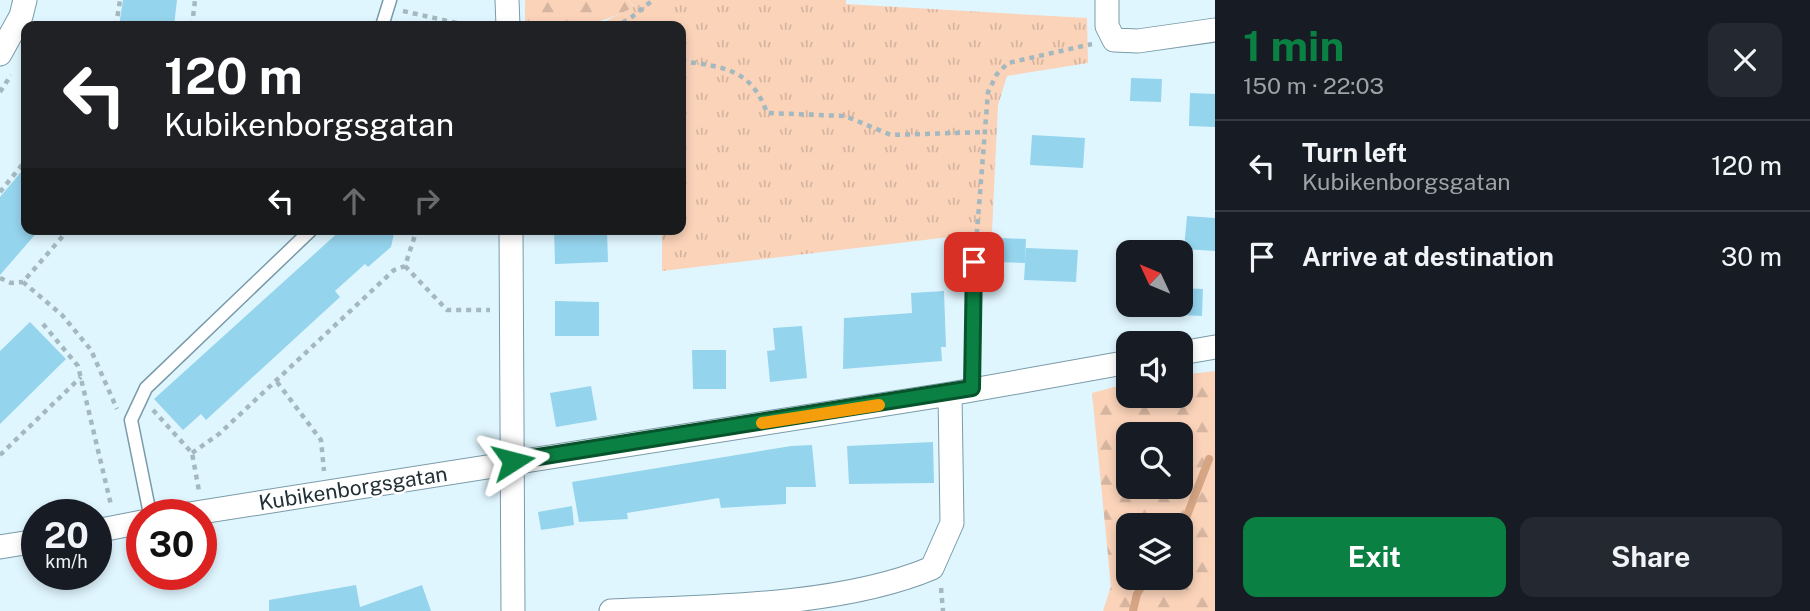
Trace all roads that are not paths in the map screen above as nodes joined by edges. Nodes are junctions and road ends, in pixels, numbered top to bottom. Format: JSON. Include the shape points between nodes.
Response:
{"nodes":[{"id":1,"x":26,"y":0,"type":"edge"},
{"id":2,"x":507,"y":0,"type":"edge"},
{"id":3,"x":1107,"y":0,"type":"edge"},
{"id":4,"x":389,"y":4,"type":"edge"},
{"id":5,"x":384,"y":21,"type":"edge"},
{"id":6,"x":508,"y":21,"type":"edge"},
{"id":7,"x":1215,"y":30,"type":"edge"},
{"id":8,"x":0,"y":54,"type":"edge"},
{"id":9,"x":306,"y":235,"type":"edge"},
{"id":10,"x":511,"y":235,"type":"edge"},
{"id":11,"x":974,"y":262,"type":"road end"},
{"id":12,"x":1215,"y":347,"type":"edge"},
{"id":13,"x":1193,"y":351,"type":"edge"},
{"id":14,"x":1116,"y":364,"type":"edge"},
{"id":15,"x":972,"y":388,"type":"junction"},
{"id":16,"x":950,"y":394,"type":"junction"},
{"id":17,"x":513,"y":461,"type":"junction"},
{"id":18,"x":147,"y":499,"type":"edge"},
{"id":19,"x":217,"y":503,"type":"edge"},
{"id":20,"x":21,"y":544,"type":"edge"},
{"id":21,"x":0,"y":547,"type":"edge"},
{"id":22,"x":513,"y":611,"type":"edge"},
{"id":23,"x":611,"y":611,"type":"edge"}],
"edges":[{"from":1,"to":8,"type":"street"},
{"from":2,"to":6,"type":"street"},
{"from":3,"to":7,"type":"street","via":[[1107,26],[1114,40]]},
{"from":4,"to":5,"type":"lane"},
{"from":9,"to":18,"type":"lane","via":[[146,388],[131,420]]},
{"from":10,"to":17,"type":"street"},
{"from":11,"to":15,"type":"lane"},
{"from":12,"to":13,"type":"street"},
{"from":14,"to":15,"type":"street","name":"Kubikenborgsgatan"},
{"from":15,"to":16,"type":"street","name":"Kubikenborgsgatan"},
{"from":16,"to":17,"type":"street","name":"Kubikenborgsgatan"},
{"from":16,"to":23,"type":"street","via":[[952,523],[932,568],[892,584],[791,599]]},
{"from":17,"to":19,"type":"street","name":"Kubikenborgsgatan"},
{"from":17,"to":22,"type":"street"},
{"from":20,"to":21,"type":"street"}]}
